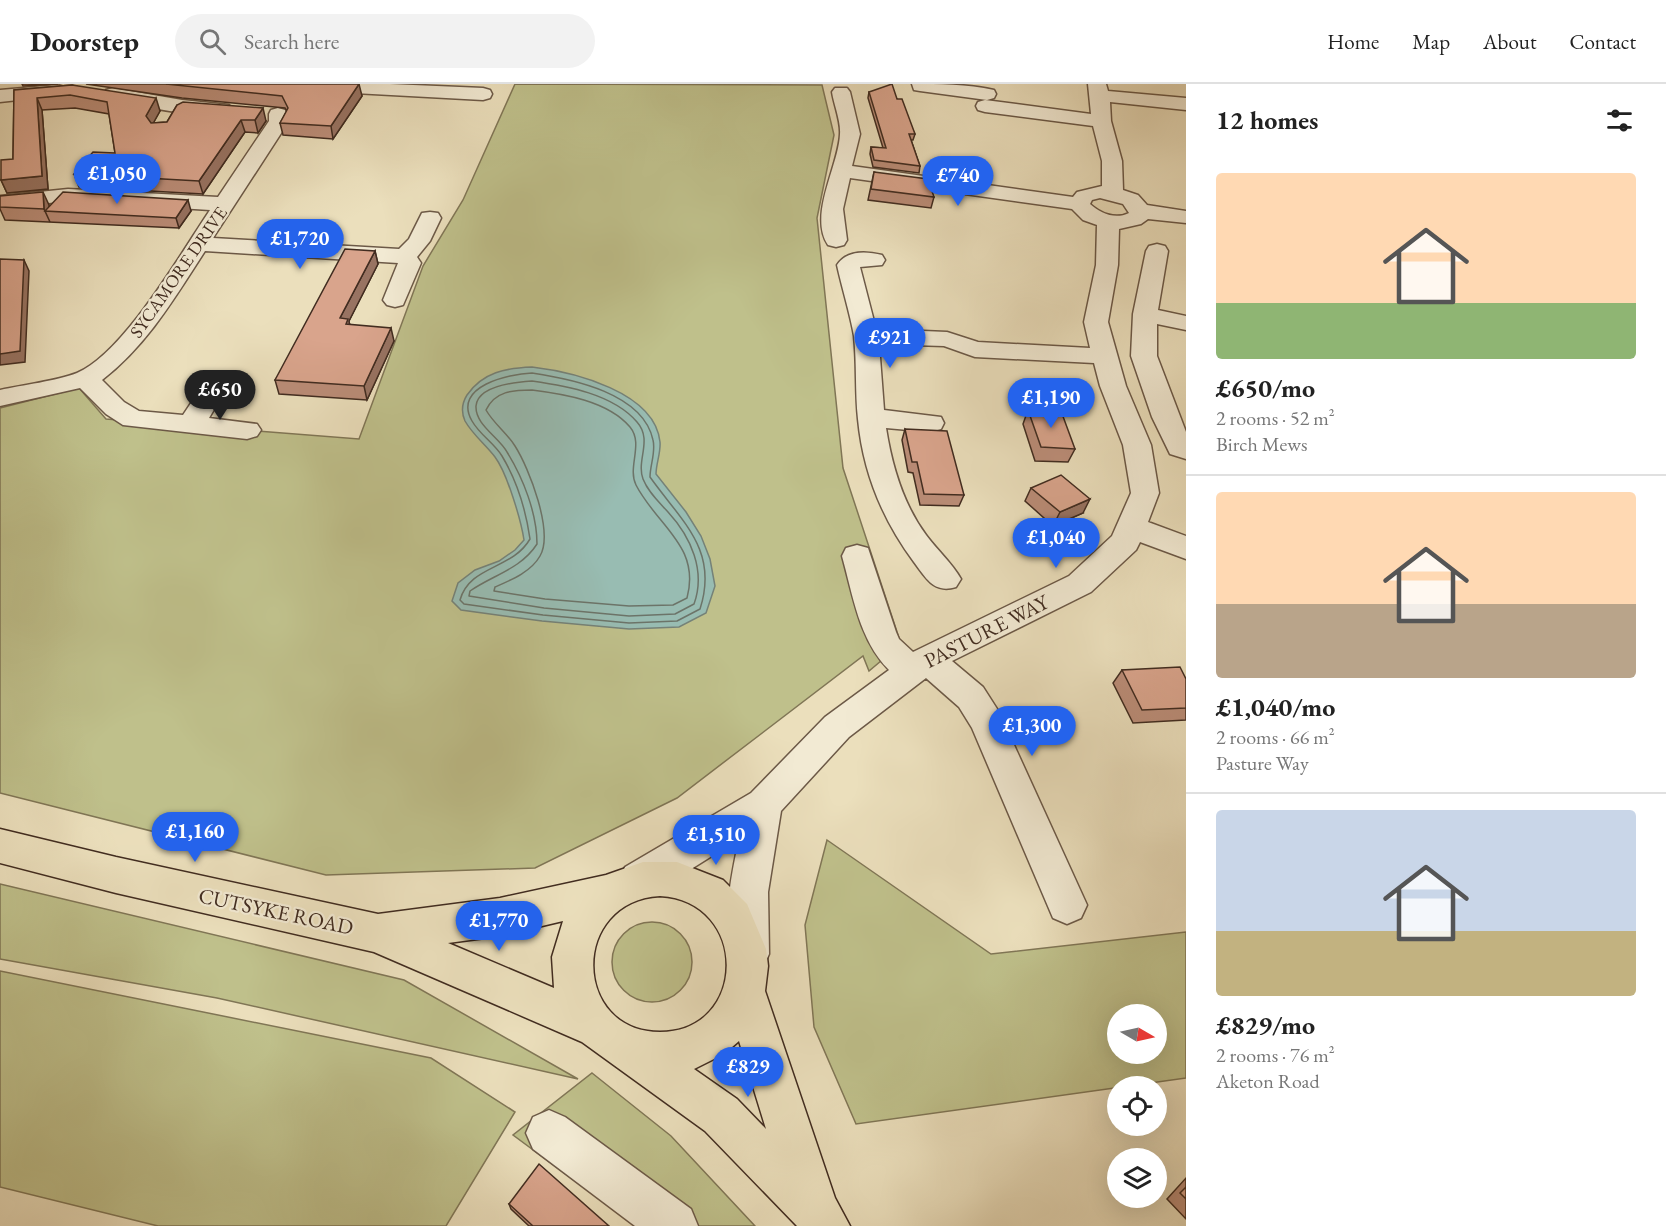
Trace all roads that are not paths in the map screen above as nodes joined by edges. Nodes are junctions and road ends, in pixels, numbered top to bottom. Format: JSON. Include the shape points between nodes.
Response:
{"nodes":[{"id":1,"x":920,"y":86,"type":"dead end"},
{"id":2,"x":1098,"y":90,"type":"edge"},
{"id":3,"x":842,"y":92,"type":"dead end"},
{"id":4,"x":0,"y":96,"type":"edge"},
{"id":5,"x":482,"y":96,"type":"edge"},
{"id":6,"x":291,"y":98,"type":"edge"},
{"id":7,"x":986,"y":101,"type":"edge"},
{"id":8,"x":182,"y":106,"type":"junction"},
{"id":9,"x":1182,"y":109,"type":"edge"},
{"id":10,"x":242,"y":110,"type":"edge"},
{"id":11,"x":963,"y":111,"type":"dead end"},
{"id":12,"x":1101,"y":121,"type":"junction"},
{"id":13,"x":166,"y":122,"type":"edge"},
{"id":14,"x":841,"y":171,"type":"junction"},
{"id":15,"x":0,"y":202,"type":"edge"},
{"id":16,"x":225,"y":204,"type":"junction"},
{"id":17,"x":1111,"y":207,"type":"junction"},
{"id":18,"x":1186,"y":217,"type":"edge"},
{"id":19,"x":430,"y":218,"type":"dead end"},
{"id":20,"x":836,"y":240,"type":"dead end"},
{"id":21,"x":198,"y":244,"type":"junction"},
{"id":22,"x":1157,"y":251,"type":"dead end"},
{"id":23,"x":405,"y":257,"type":"junction"},
{"id":24,"x":874,"y":260,"type":"dead end"},
{"id":25,"x":395,"y":300,"type":"dead end"},
{"id":26,"x":1145,"y":314,"type":"junction"},
{"id":27,"x":1186,"y":323,"type":"edge"},
{"id":28,"x":866,"y":336,"type":"junction"},
{"id":29,"x":1103,"y":356,"type":"junction"},
{"id":30,"x":86,"y":379,"type":"junction"},
{"id":31,"x":210,"y":394,"type":"dead end"},
{"id":32,"x":0,"y":398,"type":"edge"},
{"id":33,"x":871,"y":418,"type":"junction"},
{"id":34,"x":930,"y":423,"type":"dead end"},
{"id":35,"x":191,"y":424,"type":"junction"},
{"id":36,"x":247,"y":430,"type":"dead end"},
{"id":37,"x":1186,"y":450,"type":"edge"},
{"id":38,"x":1131,"y":527,"type":"junction"},
{"id":39,"x":1186,"y":548,"type":"edge"},
{"id":40,"x":858,"y":556,"type":"dead end"},
{"id":41,"x":945,"y":579,"type":"dead end"},
{"id":42,"x":919,"y":665,"type":"junction"},
{"id":43,"x":764,"y":804,"type":"junction"},
{"id":44,"x":0,"y":846,"type":"edge"},
{"id":45,"x":623,"y":887,"type":"junction"},
{"id":46,"x":1067,"y":905,"type":"dead end"},
{"id":47,"x":377,"y":933,"type":"junction"},
{"id":48,"x":748,"y":980,"type":"junction"},
{"id":49,"x":611,"y":1036,"type":"junction"},
{"id":50,"x":549,"y":1133,"type":"dead end"},
{"id":51,"x":821,"y":1220,"type":"edge"},
{"id":52,"x":674,"y":1226,"type":"edge"}],
"edges":[{"from":1,"to":7,"type":"street"},
{"from":2,"to":9,"type":"street"},
{"from":2,"to":12,"type":"street","name":"PASTURE WAY"},
{"from":3,"to":14,"type":"street","via":[[850,134]]},
{"from":4,"to":8,"type":"street","via":[[85,91]]},
{"from":5,"to":6,"type":"street"},
{"from":6,"to":16,"type":"street","name":"SYCAMORE DRIVE"},
{"from":7,"to":11,"type":"street"},
{"from":7,"to":12,"type":"street"},
{"from":8,"to":10,"type":"street"},
{"from":8,"to":13,"type":"street"},
{"from":12,"to":17,"type":"street","name":"PASTURE WAY","via":[[1112,161]]},
{"from":14,"to":17,"type":"street","via":[[1079,204],[1086,212]]},
{"from":14,"to":20,"type":"street","via":[[832,209]]},
{"from":15,"to":16,"type":"street","via":[[68,195]]},
{"from":16,"to":21,"type":"street","name":"SYCAMORE DRIVE"},
{"from":17,"to":18,"type":"street","via":[[1128,221],[1136,219],[1140,211]]},
{"from":17,"to":29,"type":"street","name":"PASTURE WAY","via":[[1107,264],[1095,322]]},
{"from":19,"to":23,"type":"street","via":[[419,241]]},
{"from":21,"to":23,"type":"street"},
{"from":21,"to":30,"type":"street","name":"SYCAMORE DRIVE","via":[[147,322],[117,356]]},
{"from":22,"to":26,"type":"street"},
{"from":23,"to":25,"type":"street","via":[[410,263]]},
{"from":24,"to":28,"type":"street","via":[[853,260],[848,265]]},
{"from":26,"to":27,"type":"street"},
{"from":26,"to":37,"type":"street","via":[[1144,356],[1165,417],[1180,448]]},
{"from":28,"to":29,"type":"street","via":[[947,339],[975,349]]},
{"from":28,"to":33,"type":"street"},
{"from":29,"to":38,"type":"street","name":"PASTURE WAY","via":[[1137,445],[1146,493]]},
{"from":30,"to":32,"type":"street","name":"SYCAMORE DRIVE"},
{"from":30,"to":35,"type":"street","via":[[115,408],[133,419]]},
{"from":31,"to":35,"type":"street"},
{"from":33,"to":34,"type":"street"},
{"from":33,"to":41,"type":"street","via":[[884,486],[918,549]]},
{"from":35,"to":36,"type":"street"},
{"from":38,"to":39,"type":"street"},
{"from":38,"to":42,"type":"street","name":"PASTURE WAY","via":[[1125,542],[1080,584]]},
{"from":40,"to":42,"type":"street","via":[[887,647]]},
{"from":42,"to":43,"type":"street","name":"PASTURE WAY","via":[[837,727]]},
{"from":42,"to":46,"type":"street","via":[[971,697],[987,722]]},
{"from":43,"to":45,"type":"street","name":"PASTURE WAY"},
{"from":43,"to":48,"type":"street","via":[[748,892]]},
{"from":44,"to":47,"type":"main road","name":"CUTSYKE ROAD"},
{"from":45,"to":47,"type":"main road","name":"CUTSYKE ROAD","via":[[500,917]]},
{"from":45,"to":48,"type":"main road","via":[[673,880],[700,889],[725,909],[740,929]]},
{"from":45,"to":49,"type":"main road","via":[[588,911],[574,939],[570,968],[578,997]]},
{"from":47,"to":49,"type":"main road","name":"CUTSYKE ROAD"},
{"from":48,"to":49,"type":"main road","via":[[740,1011],[716,1038],[684,1052],[651,1053]]},
{"from":48,"to":51,"type":"main road"},
{"from":49,"to":51,"type":"main road","via":[[721,1115]]},
{"from":50,"to":52,"type":"street"}]}
